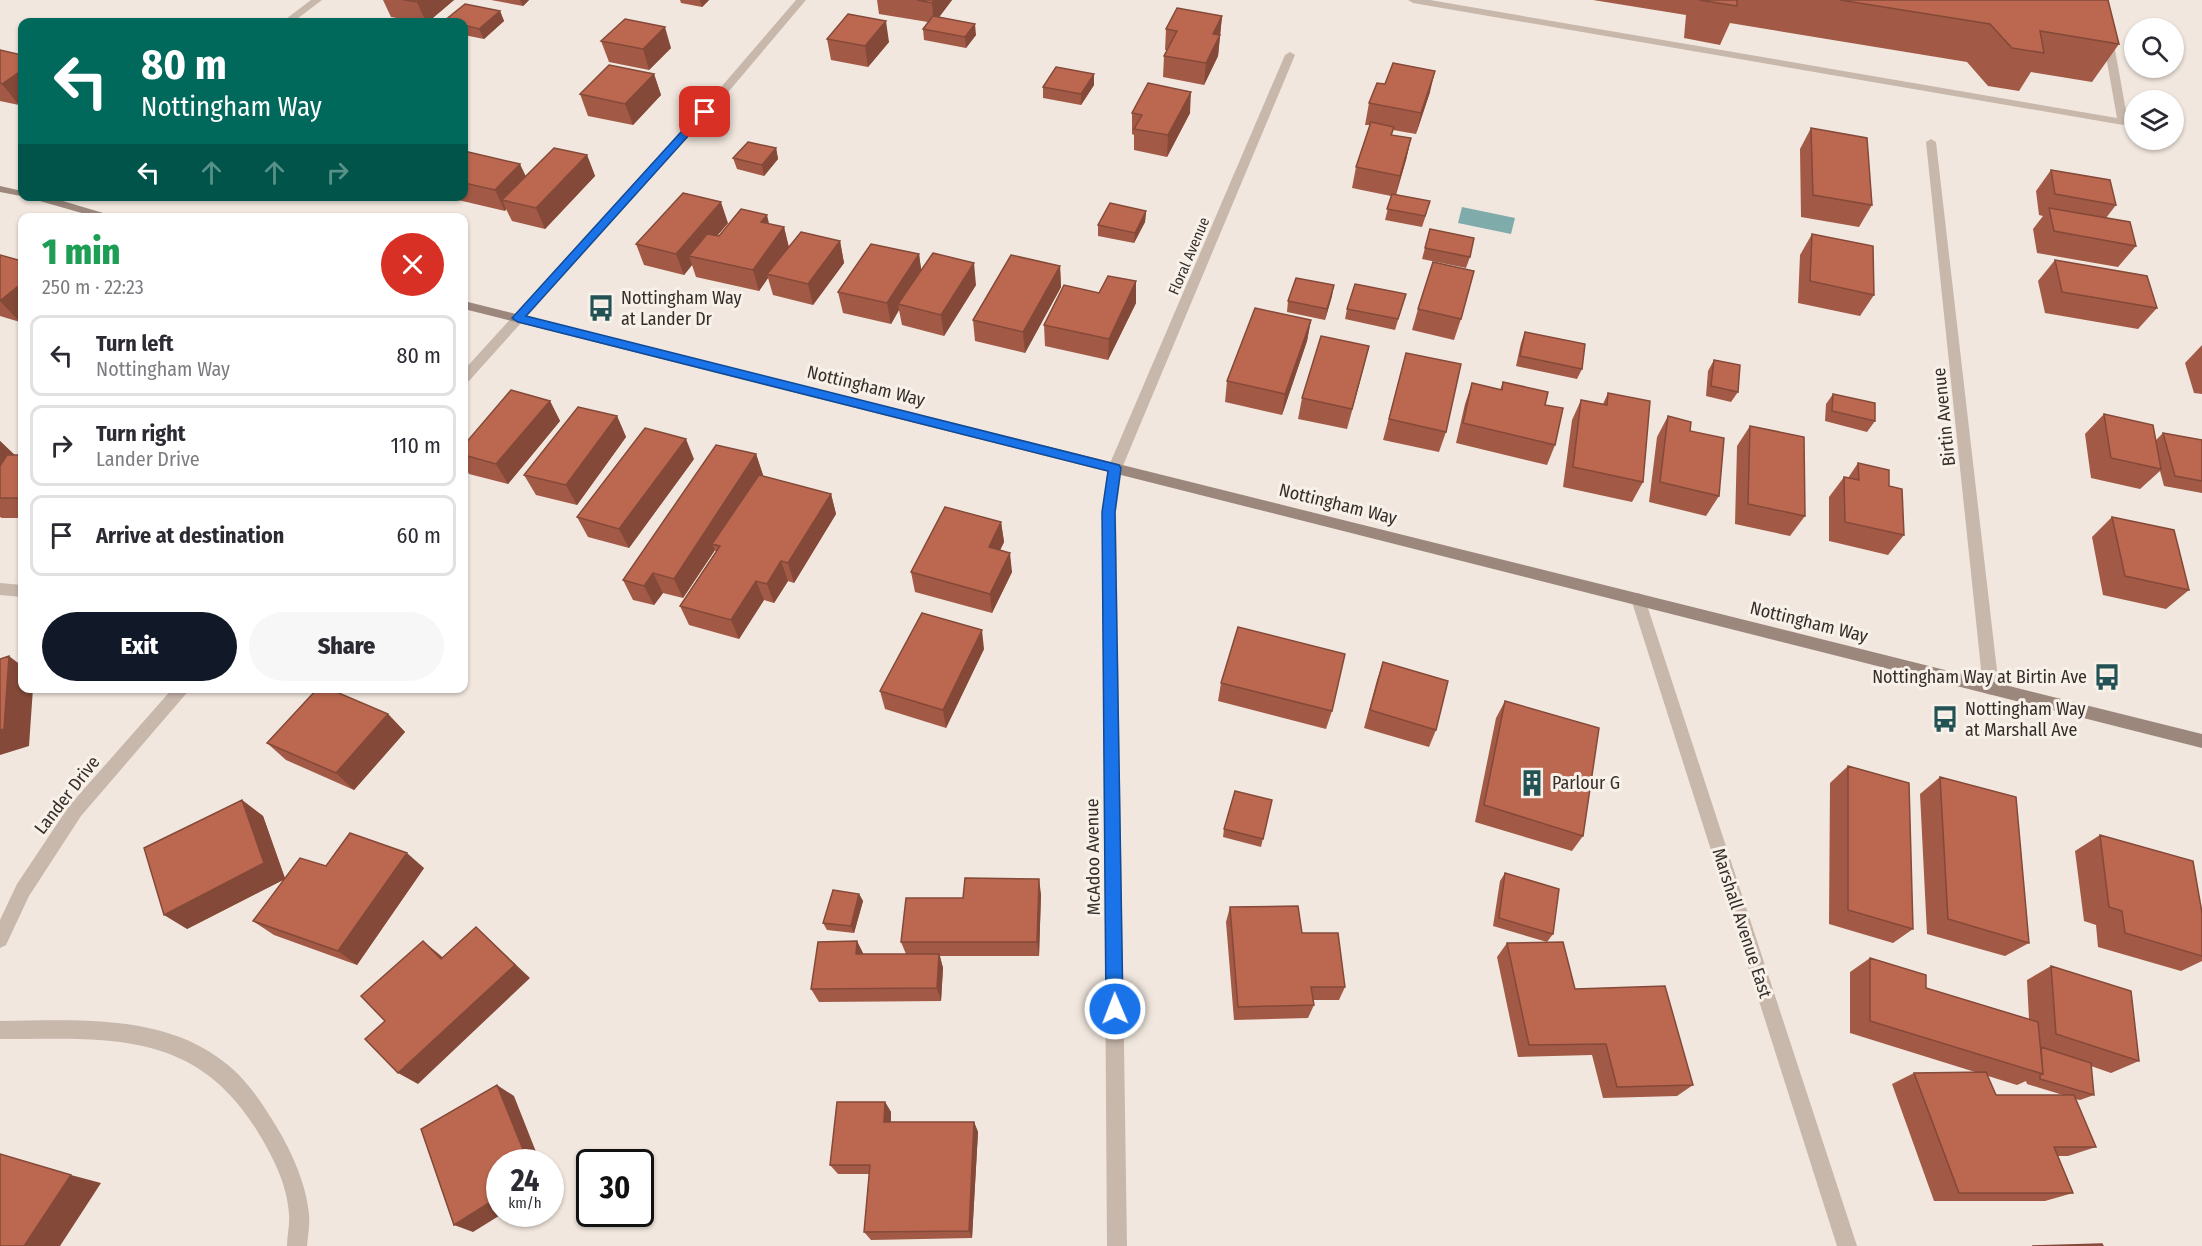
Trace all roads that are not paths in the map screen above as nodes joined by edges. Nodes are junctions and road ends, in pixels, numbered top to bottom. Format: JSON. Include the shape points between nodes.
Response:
{"nodes":[{"id":1,"x":317,"y":0,"type":"edge"},
{"id":2,"x":801,"y":0,"type":"edge"},
{"id":3,"x":1413,"y":0,"type":"edge"},
{"id":4,"x":2101,"y":0,"type":"edge"},
{"id":5,"x":292,"y":18,"type":"edge"},
{"id":6,"x":1290,"y":55,"type":"dead end"},
{"id":7,"x":1931,"y":142,"type":"dead end"},
{"id":8,"x":0,"y":189,"type":"edge"},
{"id":9,"x":18,"y":193,"type":"edge"},
{"id":10,"x":60,"y":201,"type":"edge"},
{"id":11,"x":99,"y":213,"type":"edge"},
{"id":12,"x":468,"y":306,"type":"edge"},
{"id":13,"x":518,"y":318,"type":"junction"},
{"id":14,"x":468,"y":374,"type":"edge"},
{"id":15,"x":1114,"y":468,"type":"junction"},
{"id":16,"x":0,"y":589,"type":"edge"},
{"id":17,"x":18,"y":591,"type":"edge"},
{"id":18,"x":1638,"y":599,"type":"junction"},
{"id":19,"x":1992,"y":688,"type":"junction"},
{"id":20,"x":179,"y":693,"type":"edge"},
{"id":21,"x":2202,"y":741,"type":"edge"},
{"id":22,"x":0,"y":939,"type":"edge"},
{"id":23,"x":0,"y":1030,"type":"edge"},
{"id":24,"x":297,"y":1246,"type":"edge"},
{"id":25,"x":1117,"y":1246,"type":"edge"},
{"id":26,"x":1847,"y":1246,"type":"edge"}],
"edges":[{"from":1,"to":5,"type":"street"},
{"from":2,"to":13,"type":"street"},
{"from":3,"to":4,"type":"street","via":[[2123,122]]},
{"from":6,"to":15,"type":"street","name":"Floral Avenue"},
{"from":7,"to":19,"type":"street","name":"Birtin Avenue"},
{"from":8,"to":9,"type":"street"},
{"from":10,"to":11,"type":"street"},
{"from":12,"to":13,"type":"street","name":"Nottingham Way"},
{"from":13,"to":14,"type":"street"},
{"from":13,"to":15,"type":"street","name":"Nottingham Way"},
{"from":15,"to":18,"type":"street","name":"Nottingham Way"},
{"from":15,"to":25,"type":"street","name":"McAdoo Avenue","via":[[1109,512]]},
{"from":16,"to":17,"type":"street"},
{"from":18,"to":19,"type":"street","name":"Nottingham Way"},
{"from":18,"to":26,"type":"street","name":"Marshall Avenue East"},
{"from":19,"to":21,"type":"street","name":"Nottingham Way"},
{"from":20,"to":22,"type":"street","name":"Lander Drive","via":[[75,810],[23,890]]},
{"from":23,"to":24,"type":"street","via":[[112,1030],[177,1044],[222,1070],[259,1112],[287,1167],[299,1214]]}]}
